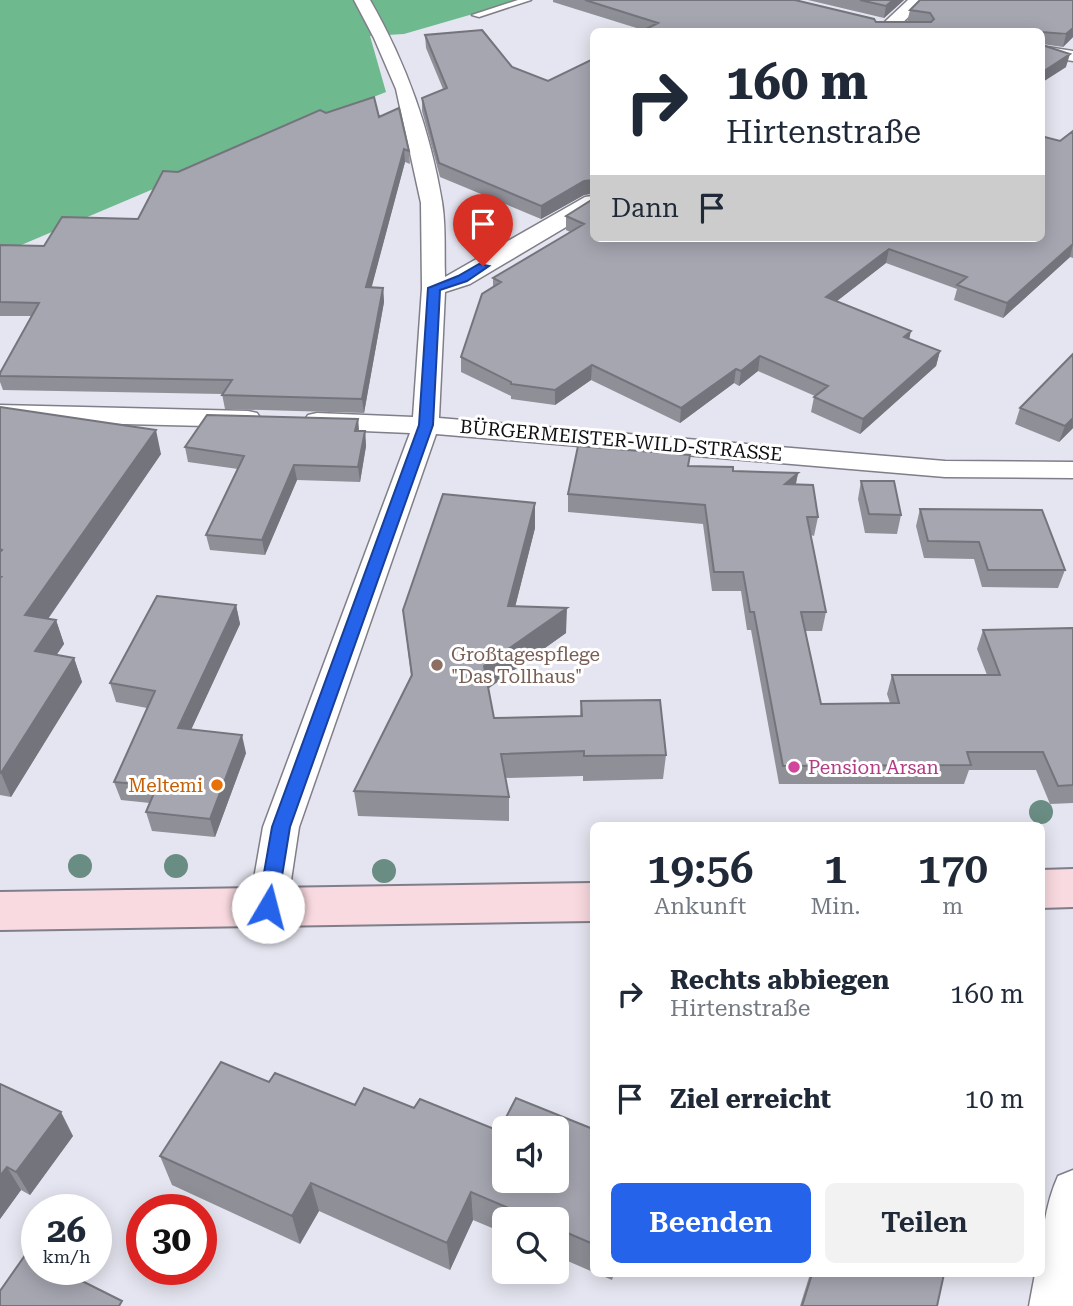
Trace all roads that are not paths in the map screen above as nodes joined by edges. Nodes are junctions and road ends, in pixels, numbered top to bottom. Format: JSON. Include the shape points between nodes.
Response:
{"nodes":[{"id":1,"x":362,"y":0,"type":"edge"},
{"id":2,"x":527,"y":0,"type":"edge"},
{"id":3,"x":918,"y":0,"type":"edge"},
{"id":4,"x":476,"y":15,"type":"dead end"},
{"id":5,"x":879,"y":27,"type":"edge"},
{"id":6,"x":1045,"y":52,"type":"edge"},
{"id":7,"x":1073,"y":56,"type":"edge"},
{"id":8,"x":590,"y":204,"type":"edge"},
{"id":9,"x":434,"y":288,"type":"junction"},
{"id":10,"x":0,"y":413,"type":"edge"},
{"id":11,"x":426,"y":425,"type":"junction"},
{"id":12,"x":1073,"y":470,"type":"edge"},
{"id":13,"x":1073,"y":888,"type":"edge"},
{"id":14,"x":1045,"y":889,"type":"edge"},
{"id":15,"x":590,"y":902,"type":"edge"},
{"id":16,"x":268,"y":907,"type":"junction"},
{"id":17,"x":0,"y":911,"type":"edge"},
{"id":18,"x":1073,"y":1191,"type":"edge"},
{"id":19,"x":1052,"y":1306,"type":"edge"}],
"edges":[{"from":1,"to":9,"type":"street","via":[[405,89],[421,151],[432,203]]},
{"from":2,"to":4,"type":"lane"},
{"from":3,"to":5,"type":"street"},
{"from":6,"to":7,"type":"street"},
{"from":8,"to":9,"type":"street","via":[[463,278]]},
{"from":9,"to":11,"type":"street"},
{"from":10,"to":11,"type":"street","name":"BÜRGERMEISTER-WILD-STRASSE"},
{"from":11,"to":12,"type":"street","name":"BÜRGERMEISTER-WILD-STRASSE","via":[[945,469]]},
{"from":11,"to":16,"type":"street","via":[[281,827]]},
{"from":13,"to":14,"type":"main road"},
{"from":15,"to":16,"type":"main road"},
{"from":16,"to":17,"type":"main road"},
{"from":18,"to":19,"type":"street"}]}
